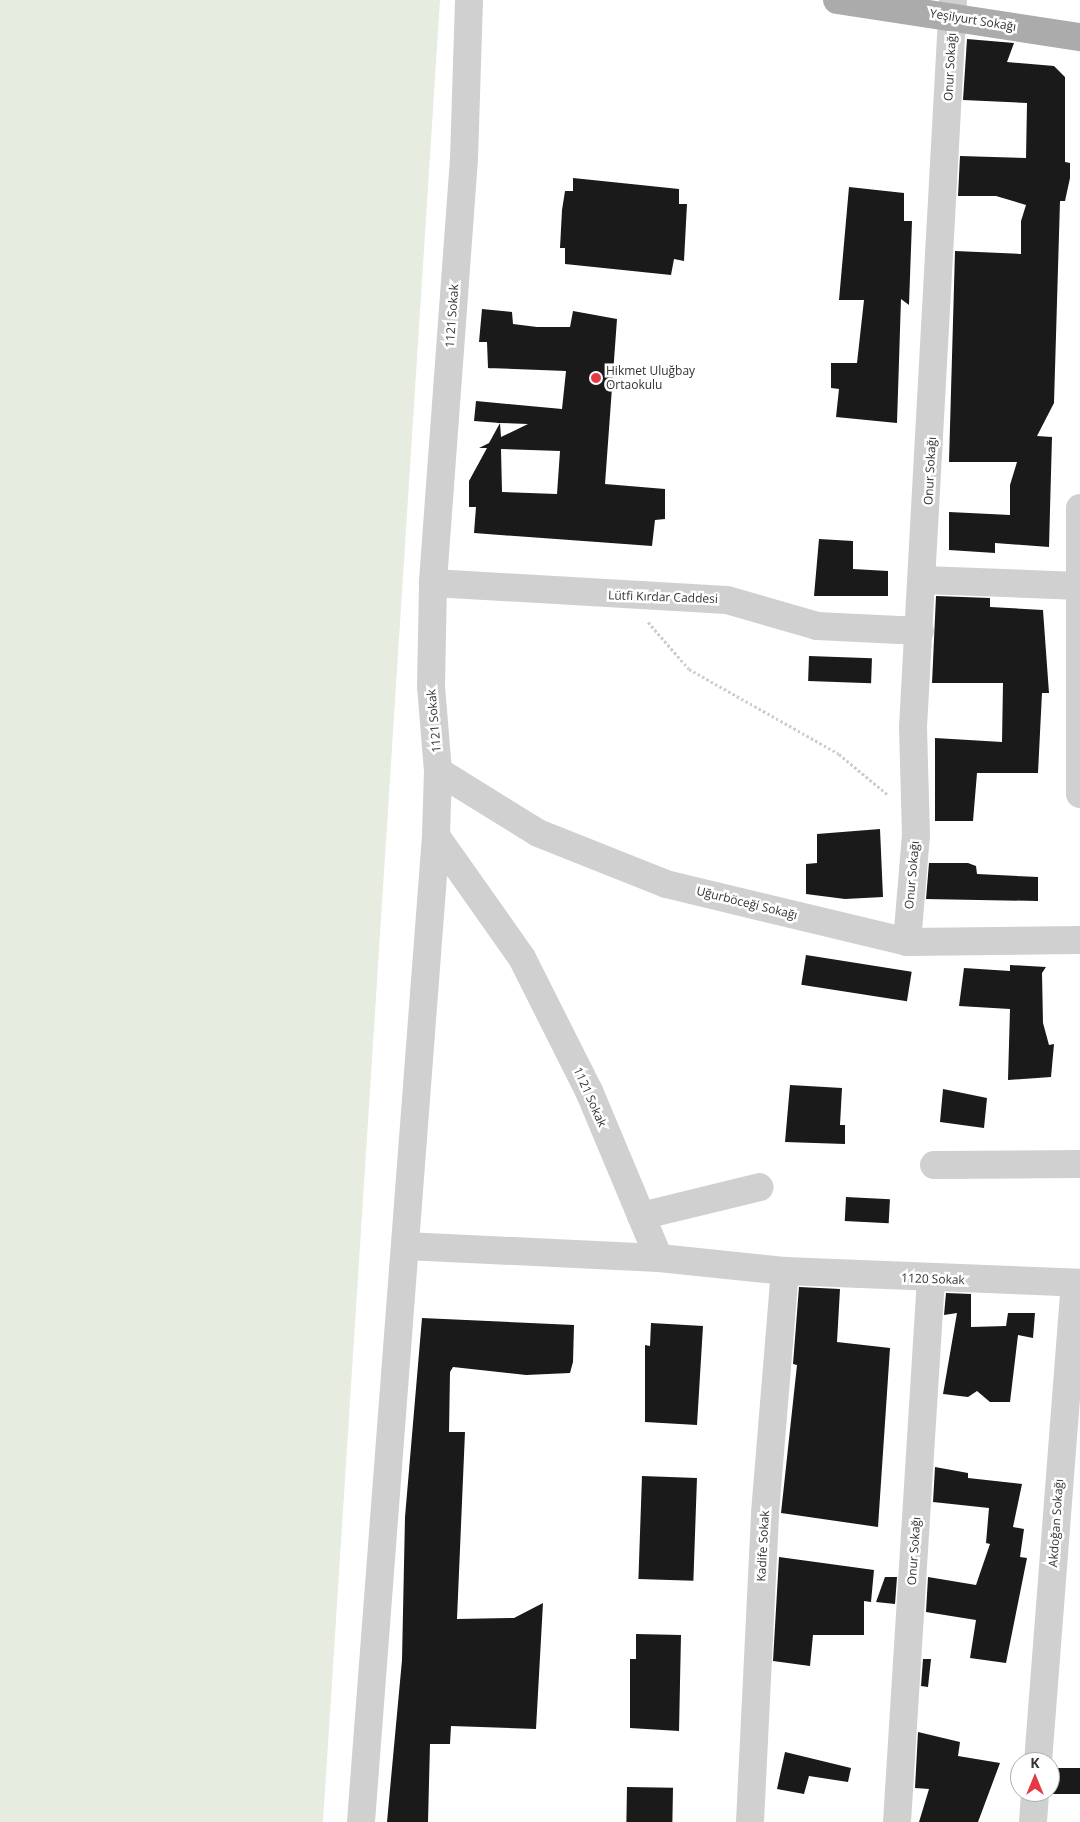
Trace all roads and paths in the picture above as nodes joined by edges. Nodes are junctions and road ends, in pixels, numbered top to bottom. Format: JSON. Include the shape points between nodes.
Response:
{"nodes":[{"id":1,"x":469,"y":0,"type":"edge"},
{"id":2,"x":837,"y":0,"type":"edge"},
{"id":3,"x":953,"y":8,"type":"edge"},
{"id":4,"x":1080,"y":37,"type":"edge"},
{"id":5,"x":1080,"y":508,"type":"edge"},
{"id":6,"x":924,"y":580,"type":"junction"},
{"id":7,"x":433,"y":582,"type":"junction"},
{"id":8,"x":1079,"y":586,"type":"edge"},
{"id":9,"x":626,"y":596,"type":"junction"},
{"id":10,"x":920,"y":631,"type":"junction"},
{"id":11,"x":438,"y":771,"type":"junction"},
{"id":12,"x":1080,"y":794,"type":"edge"},
{"id":13,"x":915,"y":818,"type":"junction"},
{"id":14,"x":436,"y":836,"type":"junction"},
{"id":15,"x":1080,"y":940,"type":"edge"},
{"id":16,"x":907,"y":942,"type":"junction"},
{"id":17,"x":1080,"y":1164,"type":"edge"},
{"id":18,"x":934,"y":1165,"type":"dead end"},
{"id":19,"x":760,"y":1187,"type":"dead end"},
{"id":20,"x":641,"y":1216,"type":"junction"},
{"id":21,"x":405,"y":1246,"type":"junction"},
{"id":22,"x":658,"y":1258,"type":"junction"},
{"id":23,"x":785,"y":1271,"type":"junction"},
{"id":24,"x":931,"y":1279,"type":"junction"},
{"id":25,"x":1077,"y":1283,"type":"edge"},
{"id":26,"x":1039,"y":1752,"type":"edge"},
{"id":27,"x":1035,"y":1802,"type":"edge"},
{"id":28,"x":361,"y":1822,"type":"edge"},
{"id":29,"x":750,"y":1822,"type":"edge"},
{"id":30,"x":897,"y":1822,"type":"edge"},
{"id":31,"x":1033,"y":1822,"type":"edge"}],
"edges":[{"from":1,"to":7,"type":"street","name":"1121 Sokak","via":[[464,159]]},
{"from":2,"to":3,"type":"main road","name":"Yeşilyurt Sokağı"},
{"from":3,"to":4,"type":"main road","name":"Yeşilyurt Sokağı"},
{"from":3,"to":6,"type":"street","name":"Onur Sokağı"},
{"from":5,"to":8,"type":"street"},
{"from":6,"to":8,"type":"street"},
{"from":6,"to":10,"type":"street","name":"Onur Sokağı"},
{"from":7,"to":9,"type":"street","name":"Lütfi Kırdar Caddesi"},
{"from":7,"to":11,"type":"street","name":"1121 Sokak","via":[[431,686]]},
{"from":8,"to":12,"type":"street"},
{"from":9,"to":10,"type":"street","name":"Lütfi Kırdar Caddesi","via":[[727,600],[817,626]]},
{"from":9,"to":13,"type":"path","via":[[689,669],[839,754]]},
{"from":10,"to":13,"type":"street","name":"Onur Sokağı","via":[[913,727]]},
{"from":11,"to":14,"type":"street","name":"1121 Sokak"},
{"from":11,"to":16,"type":"street","name":"Uğurböceği Sokağı","via":[[538,833],[666,884]]},
{"from":13,"to":16,"type":"street","name":"Onur Sokağı"},
{"from":14,"to":20,"type":"street","name":"1121 Sokak","via":[[522,958],[589,1091]]},
{"from":14,"to":21,"type":"street"},
{"from":15,"to":16,"type":"street","name":"Uğurböceği Sokağı"},
{"from":17,"to":18,"type":"street"},
{"from":19,"to":20,"type":"street"},
{"from":20,"to":22,"type":"street","name":"1121 Sokak"},
{"from":21,"to":22,"type":"street"},
{"from":21,"to":28,"type":"street"},
{"from":22,"to":23,"type":"street"},
{"from":23,"to":24,"type":"street","name":"1120 Sokak"},
{"from":23,"to":29,"type":"street","name":"Kadife Sokak","via":[[765,1513]]},
{"from":24,"to":25,"type":"street","name":"1120 Sokak"},
{"from":24,"to":30,"type":"street","name":"Onur Sokağı"},
{"from":25,"to":26,"type":"street","name":"Akdoğan Sokağı"},
{"from":27,"to":31,"type":"street"}]}
